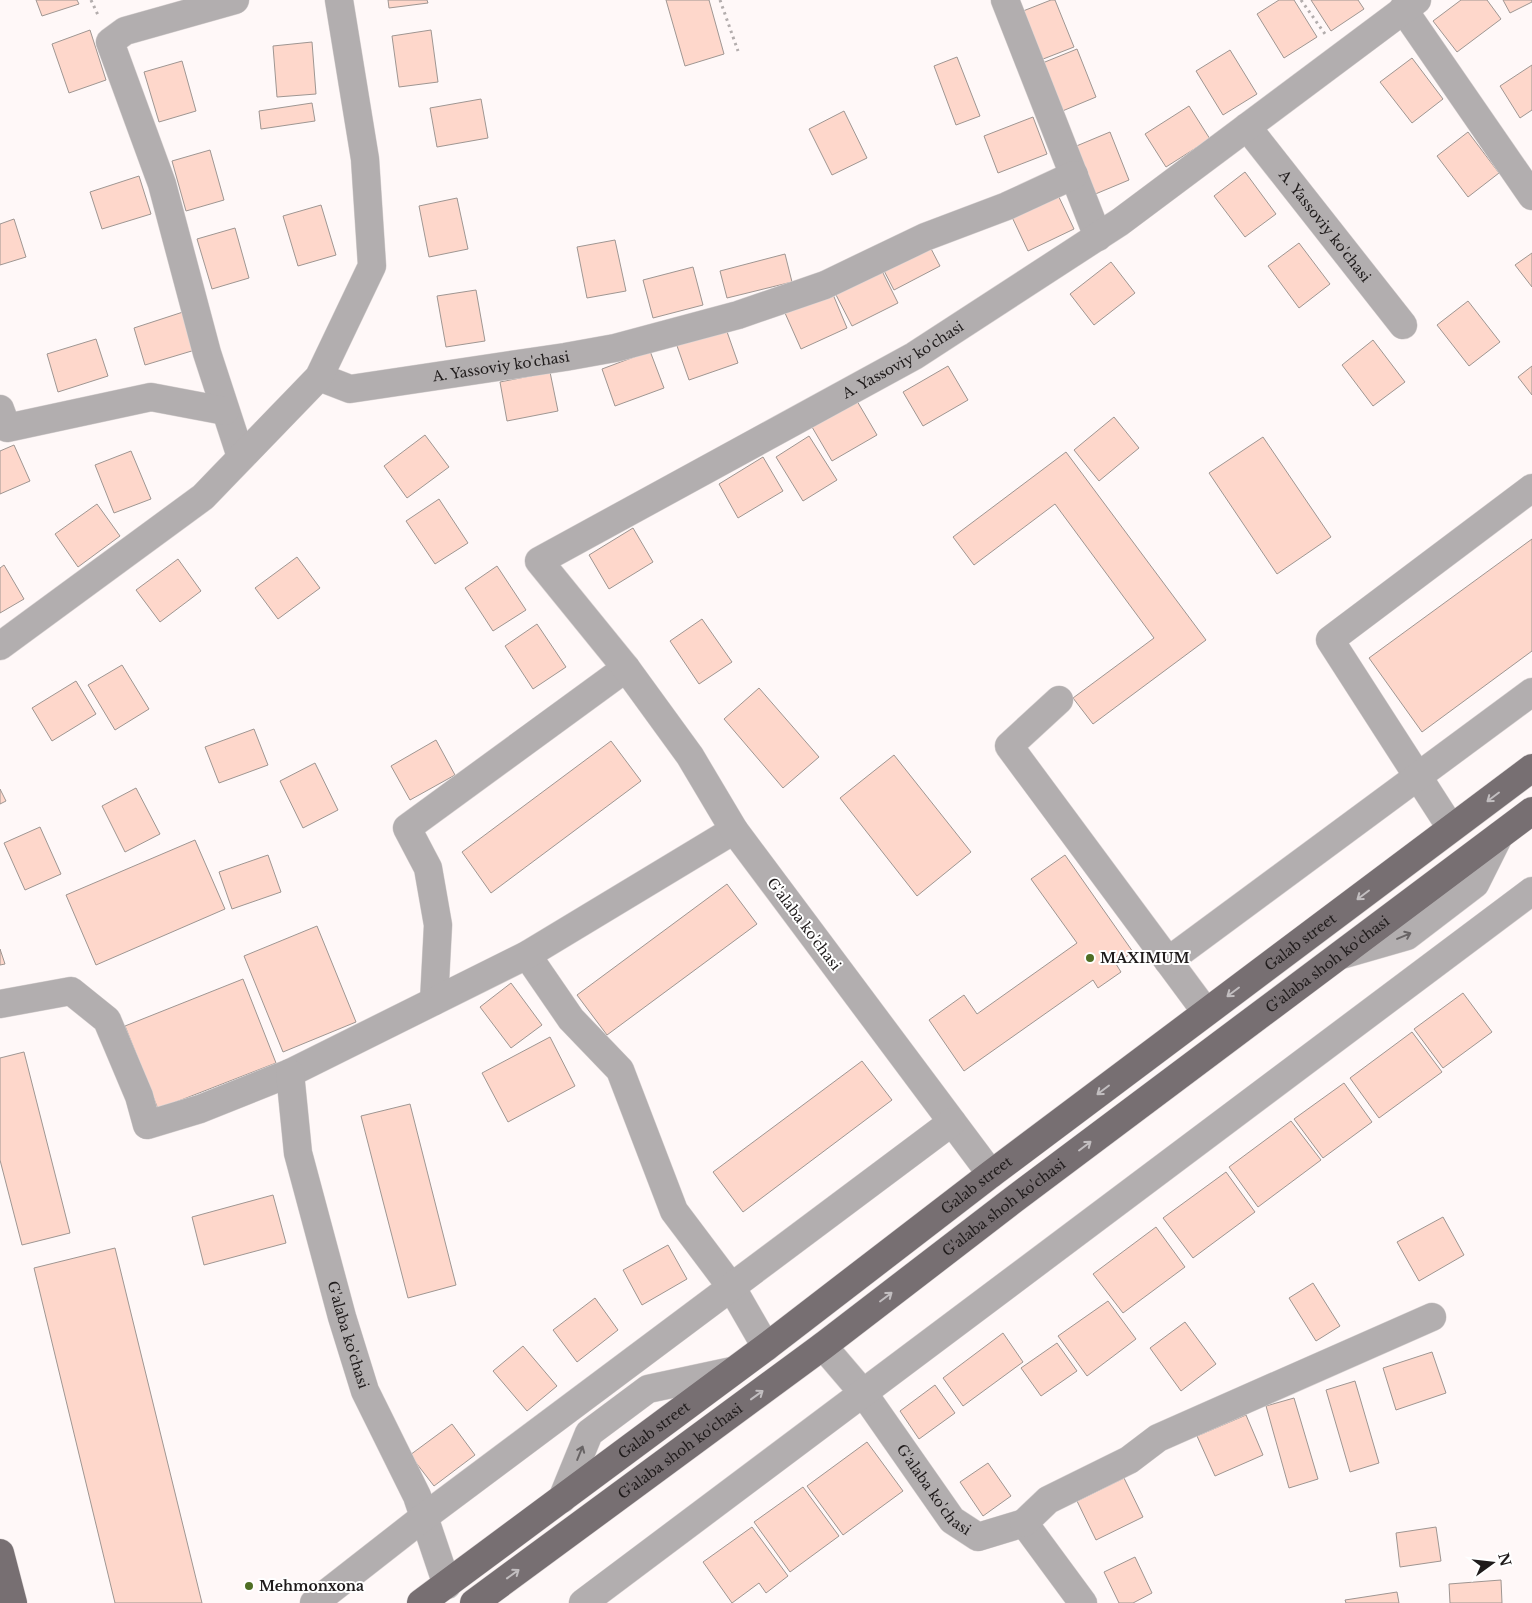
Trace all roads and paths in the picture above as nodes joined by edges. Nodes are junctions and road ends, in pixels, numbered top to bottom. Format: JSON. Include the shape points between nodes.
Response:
{"nodes":[{"id":1,"x":235,"y":0,"type":"edge"},
{"id":2,"x":339,"y":0,"type":"edge"},
{"id":3,"x":720,"y":0,"type":"edge"},
{"id":4,"x":1005,"y":0,"type":"edge"},
{"id":5,"x":1301,"y":0,"type":"edge"},
{"id":6,"x":1410,"y":4,"type":"edge"},
{"id":7,"x":738,"y":51,"type":"dead end"},
{"id":8,"x":1341,"y":56,"type":"junction"},
{"id":9,"x":1247,"y":127,"type":"junction"},
{"id":10,"x":1074,"y":175,"type":"junction"},
{"id":11,"x":1532,"y":196,"type":"edge"},
{"id":12,"x":1098,"y":237,"type":"junction"},
{"id":13,"x":1404,"y":325,"type":"dead end"},
{"id":14,"x":319,"y":376,"type":"junction"},
{"id":15,"x":0,"y":409,"type":"edge"},
{"id":16,"x":225,"y":411,"type":"junction"},
{"id":17,"x":241,"y":457,"type":"junction"},
{"id":18,"x":1532,"y":488,"type":"edge"},
{"id":19,"x":539,"y":561,"type":"joint"},
{"id":20,"x":0,"y":646,"type":"edge"},
{"id":21,"x":626,"y":668,"type":"junction"},
{"id":22,"x":1532,"y":692,"type":"edge"},
{"id":23,"x":1059,"y":700,"type":"dead end"},
{"id":24,"x":1532,"y":768,"type":"edge"},
{"id":25,"x":1418,"y":776,"type":"junction"},
{"id":26,"x":1532,"y":811,"type":"edge"},
{"id":27,"x":1451,"y":828,"type":"junction"},
{"id":28,"x":734,"y":830,"type":"junction"},
{"id":29,"x":1532,"y":891,"type":"edge"},
{"id":30,"x":527,"y":955,"type":"junction"},
{"id":31,"x":1168,"y":961,"type":"junction"},
{"id":32,"x":434,"y":1002,"type":"junction"},
{"id":33,"x":0,"y":1004,"type":"edge"},
{"id":34,"x":1206,"y":1012,"type":"junction"},
{"id":35,"x":290,"y":1073,"type":"junction"},
{"id":36,"x":952,"y":1122,"type":"junction"},
{"id":37,"x":991,"y":1174,"type":"junction"},
{"id":38,"x":732,"y":1288,"type":"junction"},
{"id":39,"x":1432,"y":1317,"type":"dead end"},
{"id":40,"x":823,"y":1346,"type":"junction"},
{"id":41,"x":766,"y":1347,"type":"junction"},
{"id":42,"x":732,"y":1372,"type":"junction"},
{"id":43,"x":864,"y":1394,"type":"junction"},
{"id":44,"x":562,"y":1499,"type":"junction"},
{"id":45,"x":424,"y":1517,"type":"junction"},
{"id":46,"x":1024,"y":1523,"type":"junction"},
{"id":47,"x":0,"y":1553,"type":"edge"},
{"id":48,"x":447,"y":1585,"type":"junction"},
{"id":49,"x":13,"y":1603,"type":"edge"},
{"id":50,"x":314,"y":1603,"type":"edge"},
{"id":51,"x":421,"y":1603,"type":"edge"},
{"id":52,"x":474,"y":1603,"type":"edge"},
{"id":53,"x":583,"y":1603,"type":"edge"},
{"id":54,"x":1083,"y":1603,"type":"edge"}],
"edges":[{"from":1,"to":16,"type":"street","via":[[125,31],[110,42],[162,184]]},
{"from":2,"to":14,"type":"street","via":[[365,159],[372,266]]},
{"from":3,"to":7,"type":"path"},
{"from":4,"to":10,"type":"street"},
{"from":5,"to":8,"type":"path"},
{"from":6,"to":8,"type":"street","name":"A. Yassoviy ko'chasi"},
{"from":6,"to":11,"type":"street","name":"A. Yassoviy ko'chasi"},
{"from":8,"to":9,"type":"street","name":"A. Yassoviy ko'chasi"},
{"from":9,"to":12,"type":"street","name":"A. Yassoviy ko'chasi"},
{"from":9,"to":13,"type":"street","name":"A. Yassoviy ko'chasi"},
{"from":10,"to":12,"type":"street"},
{"from":10,"to":14,"type":"street","name":"A. Yassoviy ko'chasi","via":[[1008,206],[925,237],[825,285],[634,343],[565,357],[350,388]]},
{"from":12,"to":19,"type":"street","name":"A. Yassoviy ko'chasi","via":[[914,356]]},
{"from":14,"to":17,"type":"street"},
{"from":15,"to":16,"type":"street","via":[[7,428],[151,397]]},
{"from":16,"to":17,"type":"street"},
{"from":17,"to":20,"type":"street","via":[[203,497]]},
{"from":18,"to":25,"type":"street","via":[[1330,640]]},
{"from":19,"to":21,"type":"street","name":"G'alaba ko'chasi"},
{"from":21,"to":28,"type":"street","name":"G'alaba ko'chasi","via":[[690,756]]},
{"from":21,"to":32,"type":"street","via":[[407,828],[428,868],[438,924]]},
{"from":22,"to":25,"type":"street"},
{"from":23,"to":31,"type":"street","via":[[1009,746]]},
{"from":24,"to":27,"type":"main road","name":"Galab street","one_way":true},
{"from":25,"to":27,"type":"street"},
{"from":25,"to":31,"type":"street"},
{"from":40,"to":26,"type":"main road","name":"G'alaba shoh ko'chasi","one_way":true},
{"from":27,"to":34,"type":"main road","name":"Galab street","one_way":true},
{"from":28,"to":30,"type":"street"},
{"from":28,"to":36,"type":"street","name":"G'alaba ko'chasi"},
{"from":29,"to":43,"type":"street"},
{"from":30,"to":32,"type":"street"},
{"from":30,"to":38,"type":"street","via":[[571,1019],[620,1070],[674,1211]]},
{"from":31,"to":34,"type":"street"},
{"from":32,"to":35,"type":"street"},
{"from":33,"to":35,"type":"street","via":[[71,991],[107,1020],[139,1096],[147,1125],[200,1109]]},
{"from":34,"to":37,"type":"main road","name":"Galab street","one_way":true},
{"from":35,"to":45,"type":"street","name":"G'alaba ko'chasi","via":[[298,1153],[342,1318],[365,1391],[417,1496]]},
{"from":36,"to":37,"type":"street","name":"G'alaba ko'chasi"},
{"from":36,"to":38,"type":"street"},
{"from":37,"to":41,"type":"main road","name":"Galab street"},
{"from":38,"to":41,"type":"street"},
{"from":38,"to":45,"type":"street"},
{"from":39,"to":46,"type":"street","via":[[1158,1438],[1129,1460],[1048,1500]]},
{"from":40,"to":43,"type":"street","name":"G'alaba ko'chasi"},
{"from":52,"to":40,"type":"main road","name":"G'alaba shoh ko'chasi","one_way":true},
{"from":41,"to":42,"type":"main road","name":"Galab street"},
{"from":42,"to":44,"type":"main road","name":"Galab street"},
{"from":44,"to":42,"type":"street","one_way":true,"via":[[588,1433],[648,1389]]},
{"from":43,"to":46,"type":"street","name":"G'alaba ko'chasi","via":[[952,1520],[978,1537]]},
{"from":43,"to":53,"type":"street"},
{"from":44,"to":48,"type":"main road","name":"Galab street"},
{"from":45,"to":48,"type":"street","name":"G'alaba ko'chasi"},
{"from":45,"to":50,"type":"street"},
{"from":46,"to":54,"type":"street"},
{"from":47,"to":49,"type":"main road"},
{"from":48,"to":51,"type":"main road","name":"Galab street"}]}
